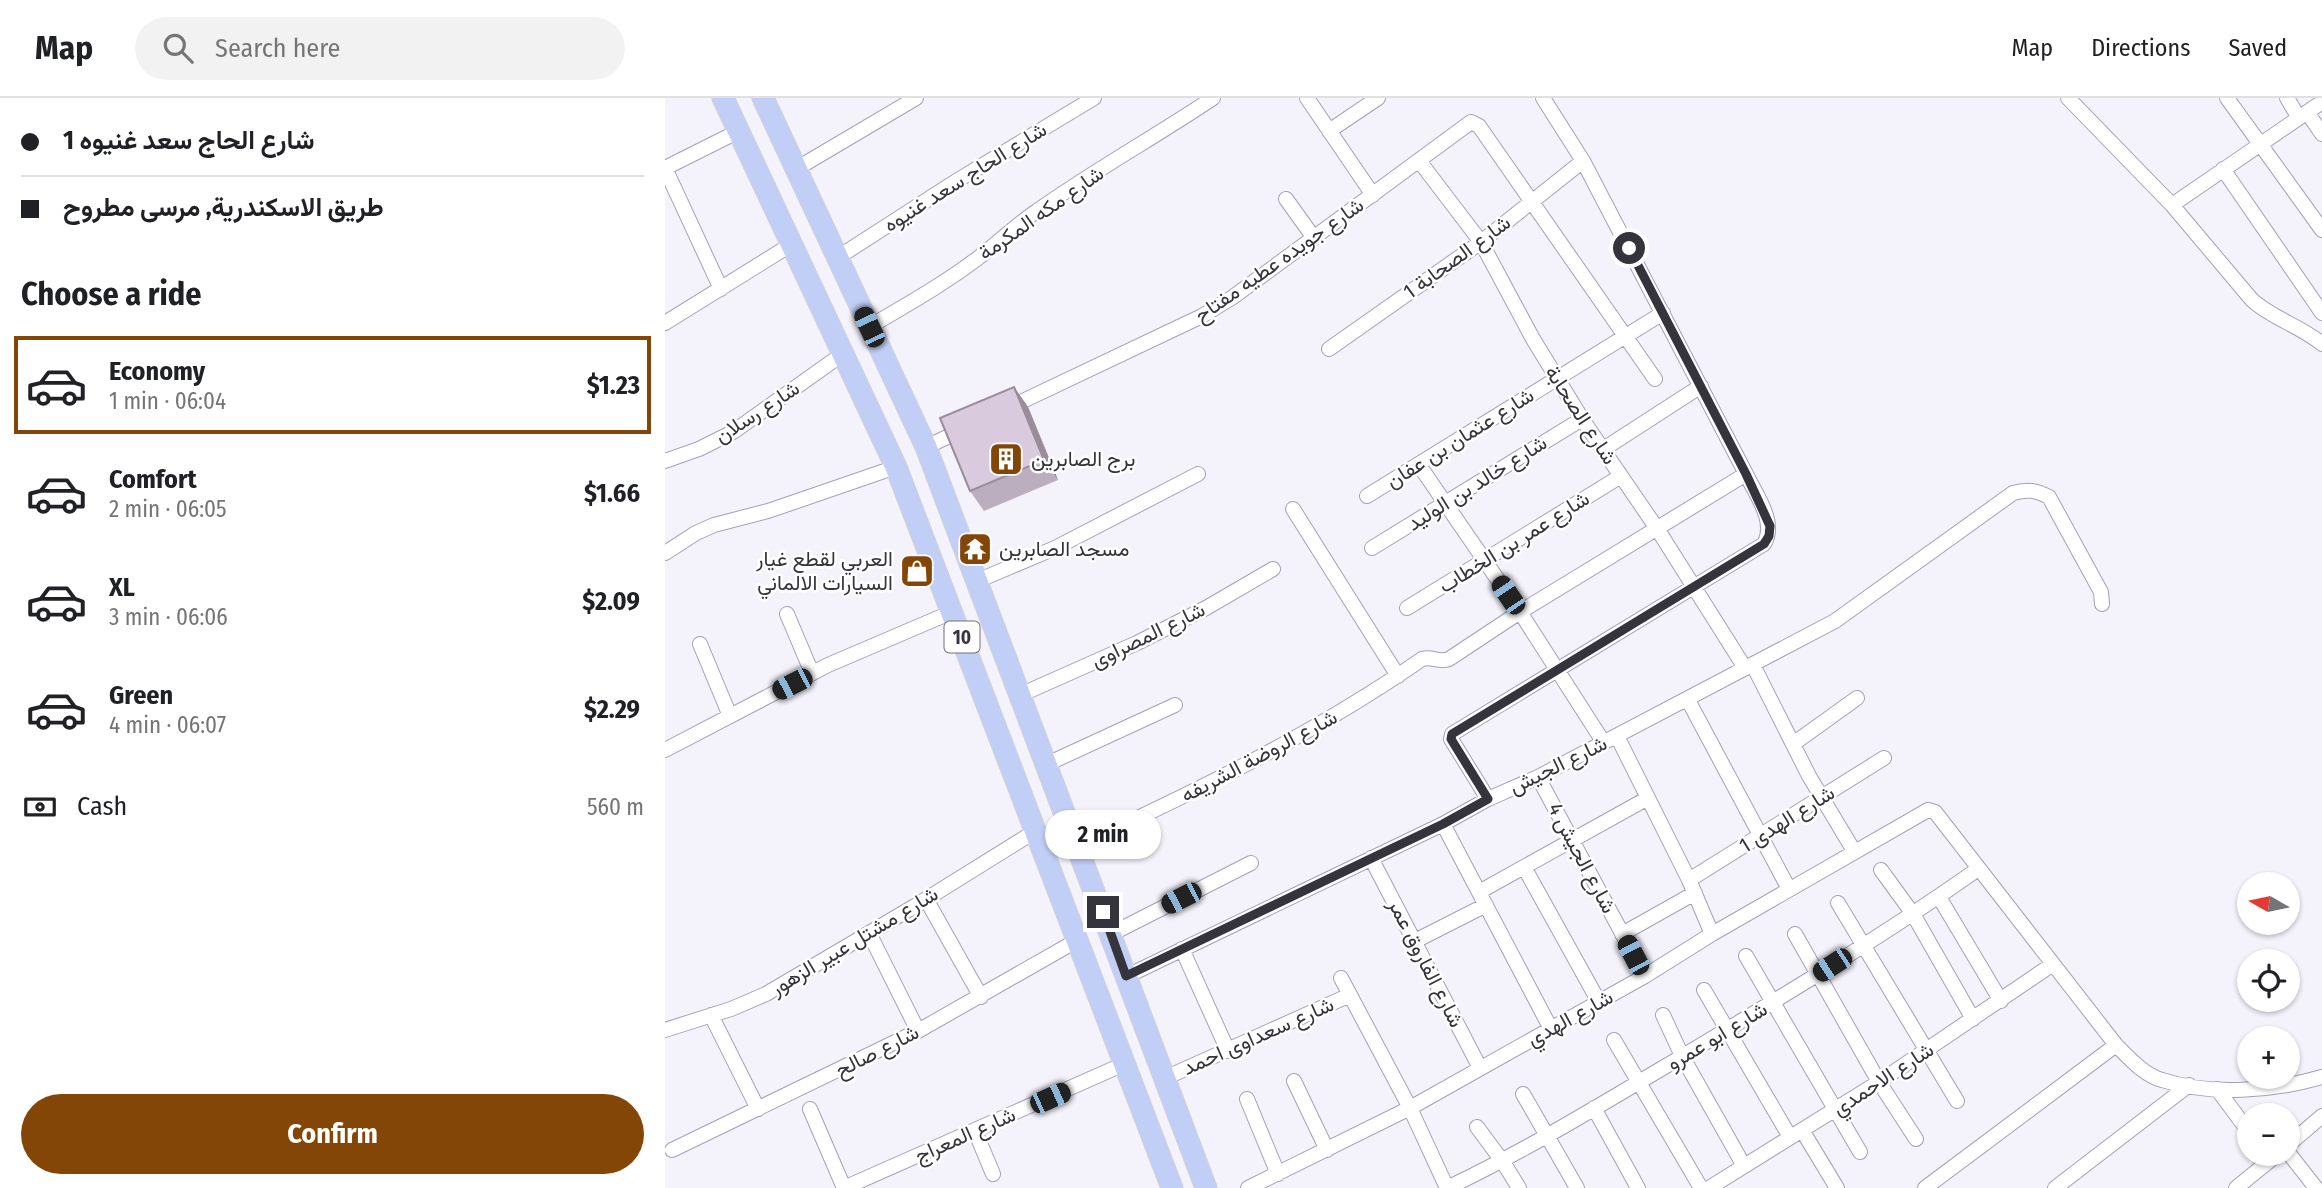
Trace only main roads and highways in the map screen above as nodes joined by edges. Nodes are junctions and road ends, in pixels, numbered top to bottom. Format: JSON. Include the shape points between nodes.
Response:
{"nodes":[{"id":1,"x":723,"y":98,"type":"edge"},
{"id":2,"x":763,"y":98,"type":"edge"},
{"id":3,"x":1005,"y":656,"type":"junction"},
{"id":4,"x":973,"y":669,"type":"junction"},
{"id":5,"x":1172,"y":1188,"type":"edge"},
{"id":6,"x":1206,"y":1188,"type":"edge"}],
"edges":[{"from":1,"to":4,"type":"main road","number":"10","via":[[896,467]]},
{"from":2,"to":3,"type":"main road","number":"10","via":[[926,447]]},
{"from":3,"to":4,"type":"main road"},
{"from":3,"to":6,"type":"main road","number":"10"},
{"from":4,"to":5,"type":"main road","number":"10"}]}
